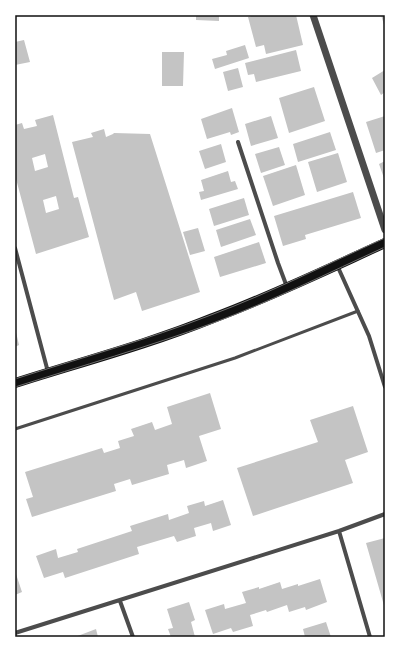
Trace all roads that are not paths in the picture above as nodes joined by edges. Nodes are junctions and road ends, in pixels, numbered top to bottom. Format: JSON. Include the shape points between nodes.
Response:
{"nodes":[{"id":1,"x":313,"y":15,"type":"edge"},
{"id":2,"x":238,"y":142,"type":"dead end"},
{"id":3,"x":385,"y":230,"type":"edge"},
{"id":4,"x":385,"y":243,"type":"edge"},
{"id":5,"x":15,"y":248,"type":"edge"},
{"id":6,"x":337,"y":264,"type":"junction"},
{"id":7,"x":287,"y":287,"type":"junction"},
{"id":8,"x":358,"y":311,"type":"junction"},
{"id":9,"x":48,"y":372,"type":"junction"},
{"id":10,"x":15,"y":383,"type":"edge"},
{"id":11,"x":385,"y":387,"type":"edge"},
{"id":12,"x":15,"y":429,"type":"edge"},
{"id":13,"x":385,"y":514,"type":"edge"},
{"id":14,"x":339,"y":531,"type":"junction"},
{"id":15,"x":120,"y":601,"type":"junction"},
{"id":16,"x":15,"y":633,"type":"edge"},
{"id":17,"x":133,"y":637,"type":"edge"},
{"id":18,"x":370,"y":637,"type":"edge"}],
"edges":[{"from":1,"to":3,"type":"street"},
{"from":2,"to":7,"type":"street"},
{"from":4,"to":6,"type":"main road"},
{"from":5,"to":9,"type":"street"},
{"from":6,"to":7,"type":"main road"},
{"from":6,"to":8,"type":"street"},
{"from":7,"to":9,"type":"main road","via":[[186,329]]},
{"from":8,"to":11,"type":"street"},
{"from":8,"to":12,"type":"lane","via":[[235,358]]},
{"from":9,"to":10,"type":"main road"},
{"from":13,"to":14,"type":"street"},
{"from":14,"to":15,"type":"street"},
{"from":14,"to":18,"type":"street"},
{"from":15,"to":16,"type":"street"},
{"from":15,"to":17,"type":"street"}]}
